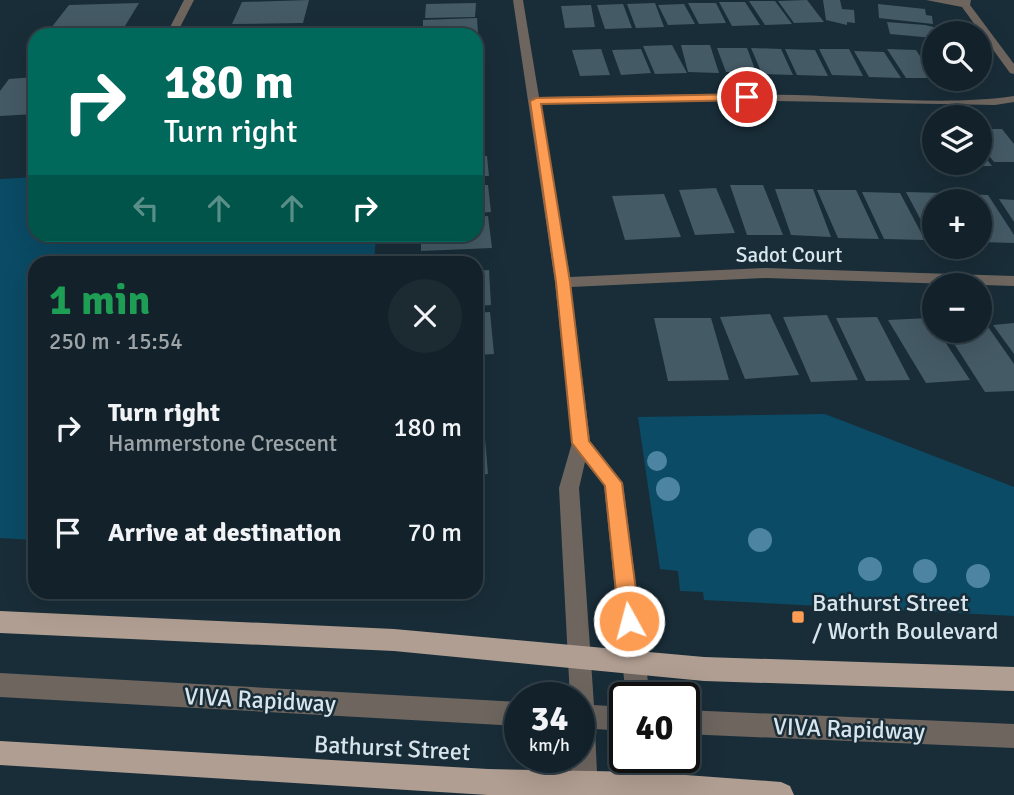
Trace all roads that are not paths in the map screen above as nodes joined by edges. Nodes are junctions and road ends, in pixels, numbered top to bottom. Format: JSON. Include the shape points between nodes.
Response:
{"nodes":[{"id":1,"x":189,"y":0,"type":"edge"},
{"id":2,"x":518,"y":0,"type":"edge"},
{"id":3,"x":931,"y":0,"type":"edge"},
{"id":4,"x":966,"y":3,"type":"edge"},
{"id":5,"x":175,"y":28,"type":"edge"},
{"id":6,"x":1014,"y":71,"type":"edge"},
{"id":7,"x":1014,"y":99,"type":"edge"},
{"id":8,"x":536,"y":101,"type":"junction"},
{"id":9,"x":1014,"y":281,"type":"edge"},
{"id":10,"x":563,"y":282,"type":"junction"},
{"id":11,"x":581,"y":443,"type":"junction"},
{"id":12,"x":0,"y":622,"type":"edge"},
{"id":13,"x":580,"y":656,"type":"junction"},
{"id":14,"x":635,"y":663,"type":"junction"},
{"id":15,"x":1014,"y":679,"type":"edge"},
{"id":16,"x":580,"y":682,"type":"edge"},
{"id":17,"x":637,"y":682,"type":"edge"},
{"id":18,"x":0,"y":685,"type":"edge"},
{"id":19,"x":504,"y":714,"type":"edge"},
{"id":20,"x":700,"y":723,"type":"edge"},
{"id":21,"x":1014,"y":736,"type":"edge"},
{"id":22,"x":0,"y":753,"type":"edge"},
{"id":23,"x":584,"y":789,"type":"edge"},
{"id":24,"x":646,"y":790,"type":"edge"},
{"id":25,"x":781,"y":795,"type":"edge"}],
"edges":[{"from":1,"to":5,"type":"street"},
{"from":2,"to":8,"type":"street"},
{"from":3,"to":4,"type":"street"},
{"from":4,"to":6,"type":"street"},
{"from":7,"to":8,"type":"street"},
{"from":8,"to":10,"type":"street"},
{"from":9,"to":10,"type":"street","name":"Sadot Court","via":[[766,274]]},
{"from":10,"to":11,"type":"street"},
{"from":11,"to":13,"type":"street","via":[[569,488]]},
{"from":11,"to":14,"type":"street","via":[[613,483]]},
{"from":12,"to":13,"type":"main road","via":[[394,640]]},
{"from":13,"to":14,"type":"main road"},
{"from":13,"to":16,"type":"street"},
{"from":14,"to":15,"type":"main road"},
{"from":14,"to":17,"type":"street"},
{"from":18,"to":19,"type":"street","name":"VIVA Rapidway"},
{"from":20,"to":21,"type":"street","name":"VIVA Rapidway"},
{"from":22,"to":23,"type":"main road","name":"Bathurst Street"},
{"from":23,"to":24,"type":"main road","name":"Bathurst Street"},
{"from":24,"to":25,"type":"main road","name":"Bathurst Street"}]}
